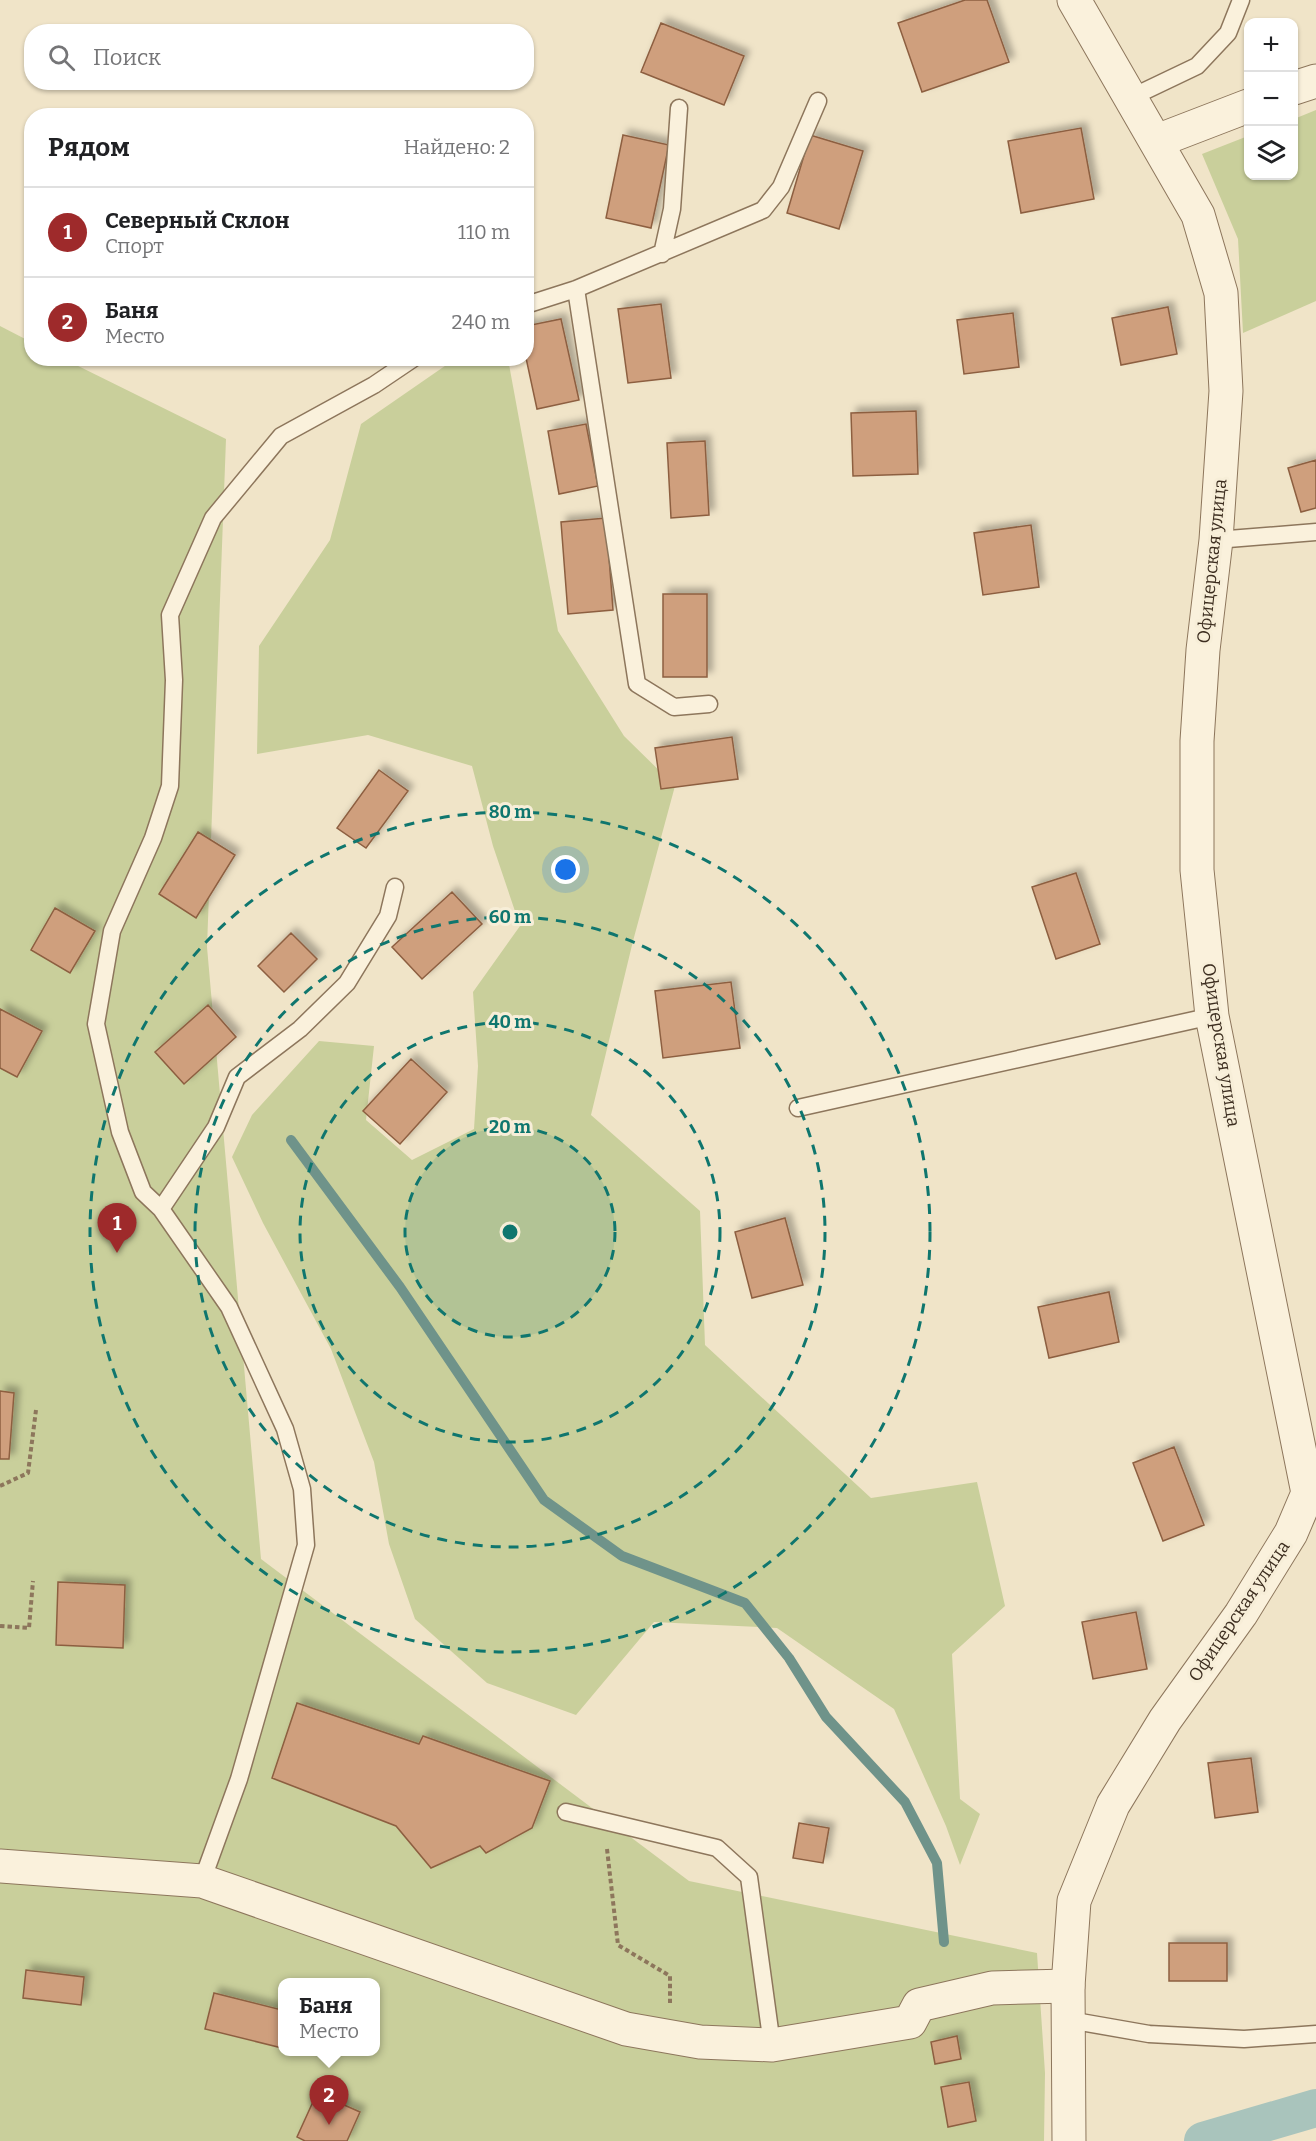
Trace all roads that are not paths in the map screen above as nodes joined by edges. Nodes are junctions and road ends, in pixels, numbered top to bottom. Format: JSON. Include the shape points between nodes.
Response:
{"nodes":[{"id":1,"x":1074,"y":0,"type":"edge"},
{"id":2,"x":1241,"y":0,"type":"edge"},
{"id":3,"x":1316,"y":81,"type":"edge"},
{"id":4,"x":1298,"y":86,"type":"edge"},
{"id":5,"x":1130,"y":98,"type":"junction"},
{"id":6,"x":818,"y":101,"type":"dead end"},
{"id":7,"x":1244,"y":107,"type":"edge"},
{"id":8,"x":680,"y":108,"type":"dead end"},
{"id":9,"x":1157,"y":141,"type":"junction"},
{"id":10,"x":662,"y":254,"type":"junction"},
{"id":11,"x":576,"y":289,"type":"junction"},
{"id":12,"x":534,"y":302,"type":"edge"},
{"id":13,"x":402,"y":366,"type":"edge"},
{"id":14,"x":1316,"y":532,"type":"edge"},
{"id":15,"x":1216,"y":540,"type":"junction"},
{"id":16,"x":710,"y":704,"type":"dead end"},
{"id":17,"x":395,"y":887,"type":"dead end"},
{"id":18,"x":1212,"y":1016,"type":"junction"},
{"id":19,"x":798,"y":1108,"type":"dead end"},
{"id":20,"x":161,"y":1209,"type":"junction"},
{"id":21,"x":1312,"y":1493,"type":"edge"},
{"id":22,"x":566,"y":1812,"type":"dead end"},
{"id":23,"x":0,"y":1866,"type":"edge"},
{"id":24,"x":202,"y":1881,"type":"junction"},
{"id":25,"x":1068,"y":1986,"type":"junction"},
{"id":26,"x":1069,"y":2020,"type":"junction"},
{"id":27,"x":1316,"y":2034,"type":"edge"},
{"id":28,"x":772,"y":2045,"type":"junction"},
{"id":29,"x":1069,"y":2141,"type":"edge"}],
"edges":[{"from":1,"to":5,"type":"street","name":"Офицерская улица"},
{"from":2,"to":5,"type":"lane","via":[[1228,33],[1197,66]]},
{"from":3,"to":4,"type":"street"},
{"from":5,"to":9,"type":"street","name":"Офицерская улица"},
{"from":6,"to":10,"type":"lane","via":[[781,187],[763,210]]},
{"from":7,"to":9,"type":"street"},
{"from":8,"to":10,"type":"lane","via":[[672,209]]},
{"from":9,"to":15,"type":"street","name":"Офицерская улица","via":[[1198,215],[1221,293],[1226,390]]},
{"from":10,"to":11,"type":"lane"},
{"from":11,"to":12,"type":"lane"},
{"from":11,"to":16,"type":"lane","via":[[637,684],[674,707]]},
{"from":13,"to":20,"type":"lane","via":[[281,436],[213,518],[170,615],[174,680],[170,786],[153,838],[112,931],[96,1024],[120,1132],[143,1192]]},
{"from":14,"to":15,"type":"lane"},
{"from":15,"to":18,"type":"street","name":"Офицерская улица","via":[[1197,741],[1197,870]]},
{"from":17,"to":20,"type":"lane","via":[[388,916],[347,983],[300,1029],[237,1077],[216,1127]]},
{"from":18,"to":19,"type":"lane"},
{"from":18,"to":21,"type":"street","name":"Офицерская улица"},
{"from":20,"to":24,"type":"lane","via":[[229,1307],[285,1430],[302,1489],[306,1545],[239,1779]]},
{"from":21,"to":25,"type":"street","name":"Офицерская улица","via":[[1241,1614],[1165,1720],[1113,1805],[1074,1901]]},
{"from":22,"to":28,"type":"lane","via":[[717,1848],[749,1877]]},
{"from":23,"to":24,"type":"street"},
{"from":24,"to":28,"type":"street","via":[[626,2030],[700,2042]]},
{"from":25,"to":26,"type":"street","name":"Офицерская улица"},
{"from":25,"to":28,"type":"street","via":[[992,1988],[919,2005],[910,2022]]},
{"from":26,"to":27,"type":"lane","via":[[1149,2034],[1244,2039]]},
{"from":26,"to":29,"type":"street","name":"Офицерская улица"}]}
